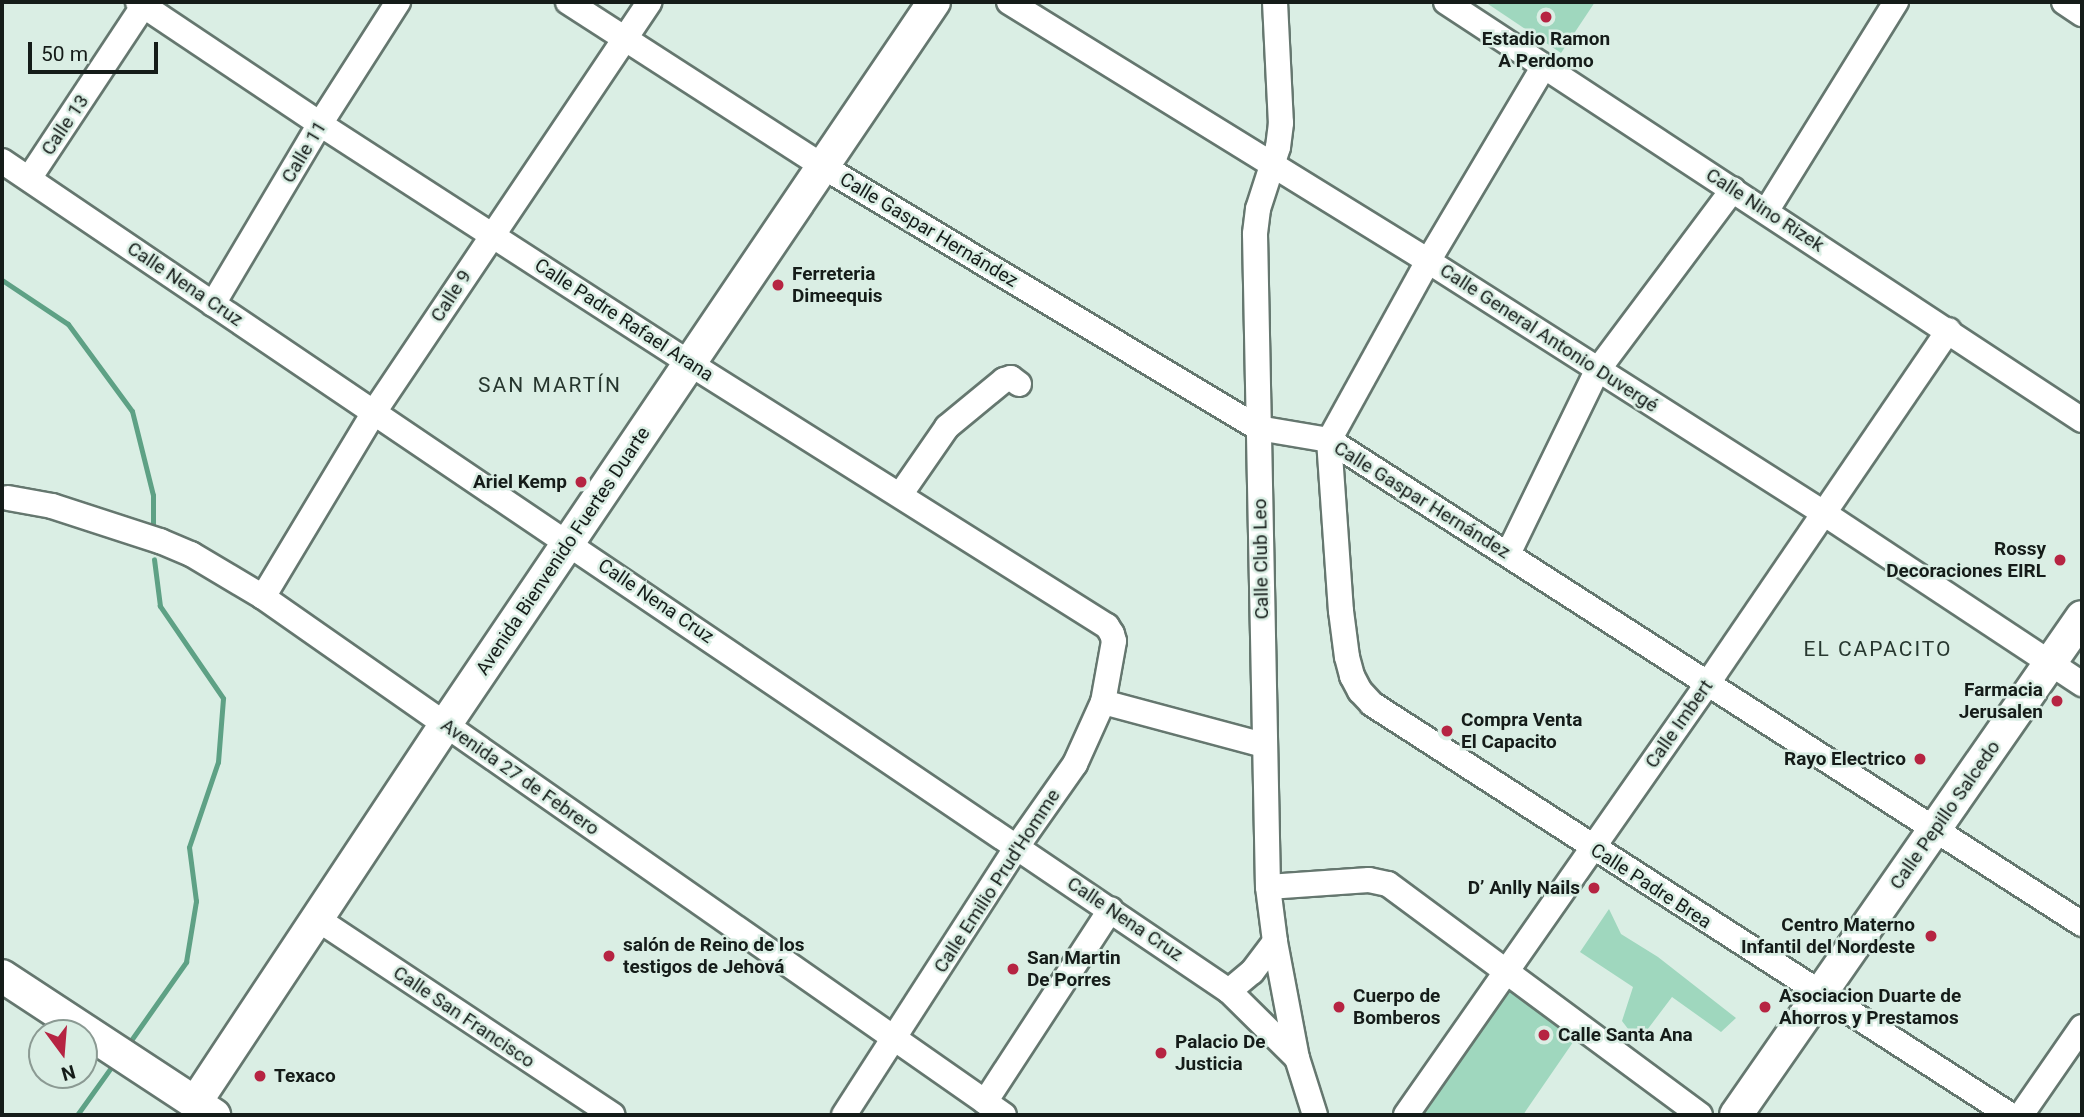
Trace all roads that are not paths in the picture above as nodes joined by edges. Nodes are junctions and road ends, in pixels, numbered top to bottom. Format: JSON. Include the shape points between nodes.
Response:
{"nodes":[{"id":1,"x":398,"y":2,"type":"edge"},
{"id":2,"x":568,"y":2,"type":"edge"},
{"id":3,"x":649,"y":2,"type":"edge"},
{"id":4,"x":934,"y":2,"type":"edge"},
{"id":5,"x":1009,"y":2,"type":"edge"},
{"id":6,"x":1275,"y":2,"type":"edge"},
{"id":7,"x":1446,"y":2,"type":"edge"},
{"id":8,"x":1896,"y":2,"type":"edge"},
{"id":9,"x":2064,"y":2,"type":"edge"},
{"id":10,"x":142,"y":3,"type":"edge"},
{"id":11,"x":2082,"y":14,"type":"edge"},
{"id":12,"x":625,"y":40,"type":"junction"},
{"id":13,"x":1544,"y":66,"type":"junction"},
{"id":14,"x":320,"y":124,"type":"junction"},
{"id":15,"x":2,"y":160,"type":"edge"},
{"id":16,"x":1272,"y":164,"type":"junction"},
{"id":17,"x":824,"y":167,"type":"junction"},
{"id":18,"x":30,"y":177,"type":"junction"},
{"id":19,"x":1733,"y":189,"type":"junction"},
{"id":20,"x":1766,"y":210,"type":"junction"},
{"id":21,"x":491,"y":235,"type":"junction"},
{"id":22,"x":1428,"y":261,"type":"junction"},
{"id":23,"x":213,"y":304,"type":"junction"},
{"id":24,"x":1949,"y":330,"type":"junction"},
{"id":25,"x":689,"y":363,"type":"junction"},
{"id":26,"x":1597,"y":370,"type":"junction"},
{"id":27,"x":1019,"y":384,"type":"dead end"},
{"id":28,"x":374,"y":412,"type":"junction"},
{"id":29,"x":2082,"y":420,"type":"edge"},
{"id":30,"x":1258,"y":428,"type":"junction"},
{"id":31,"x":1329,"y":440,"type":"junction"},
{"id":32,"x":900,"y":495,"type":"junction"},
{"id":33,"x":4,"y":496,"type":"edge"},
{"id":34,"x":1822,"y":512,"type":"junction"},
{"id":35,"x":569,"y":543,"type":"junction"},
{"id":36,"x":1508,"y":554,"type":"junction"},
{"id":37,"x":263,"y":597,"type":"junction"},
{"id":38,"x":2082,"y":617,"type":"edge"},
{"id":39,"x":1112,"y":634,"type":"joint"},
{"id":40,"x":2050,"y":664,"type":"junction"},
{"id":41,"x":1708,"y":683,"type":"junction"},
{"id":42,"x":2082,"y":684,"type":"edge"},
{"id":43,"x":1103,"y":702,"type":"junction"},
{"id":44,"x":445,"y":725,"type":"junction"},
{"id":45,"x":1264,"y":745,"type":"junction"},
{"id":46,"x":1936,"y":828,"type":"junction"},
{"id":47,"x":1018,"y":845,"type":"junction"},
{"id":48,"x":1593,"y":849,"type":"junction"},
{"id":49,"x":1268,"y":887,"type":"junction"},
{"id":50,"x":1111,"y":909,"type":"junction"},
{"id":51,"x":316,"y":918,"type":"junction"},
{"id":52,"x":2082,"y":924,"type":"edge"},
{"id":53,"x":1275,"y":942,"type":"junction"},
{"id":54,"x":1507,"y":971,"type":"junction"},
{"id":55,"x":2,"y":978,"type":"edge"},
{"id":56,"x":1229,"y":990,"type":"junction"},
{"id":57,"x":1819,"y":993,"type":"junction"},
{"id":58,"x":2082,"y":1027,"type":"edge"},
{"id":59,"x":894,"y":1038,"type":"junction"},
{"id":60,"x":1297,"y":1058,"type":"junction"},
{"id":61,"x":204,"y":1109,"type":"edge"},
{"id":62,"x":994,"y":1109,"type":"edge"},
{"id":63,"x":613,"y":1115,"type":"edge"},
{"id":64,"x":844,"y":1115,"type":"edge"},
{"id":65,"x":1315,"y":1115,"type":"edge"},
{"id":66,"x":1406,"y":1115,"type":"edge"},
{"id":67,"x":1700,"y":1115,"type":"edge"},
{"id":68,"x":1736,"y":1115,"type":"edge"},
{"id":69,"x":2011,"y":1115,"type":"edge"},
{"id":70,"x":2021,"y":1115,"type":"edge"}],
"edges":[{"from":1,"to":14,"type":"street","name":"Calle 11"},
{"from":2,"to":12,"type":"street","name":"Calle Gaspar Hernández"},
{"from":3,"to":12,"type":"street","name":"Calle 9"},
{"from":4,"to":17,"type":"main road","name":"Avenida Bienvenido Fuertes Duarte"},
{"from":5,"to":16,"type":"street","name":"Calle General Antonio Duvergé"},
{"from":6,"to":16,"type":"street","name":"Calle Club Leo","via":[[1282,123]]},
{"from":7,"to":13,"type":"street","name":"Calle Nino Rizek"},
{"from":8,"to":20,"type":"street"},
{"from":9,"to":11,"type":"street"},
{"from":10,"to":14,"type":"street","name":"Calle Padre Rafael Arana"},
{"from":10,"to":18,"type":"street","name":"Calle 13"},
{"from":12,"to":17,"type":"street","name":"Calle Gaspar Hernández"},
{"from":12,"to":21,"type":"street","name":"Calle 9"},
{"from":13,"to":19,"type":"street","name":"Calle Nino Rizek"},
{"from":13,"to":22,"type":"street"},
{"from":14,"to":21,"type":"street","name":"Calle Padre Rafael Arana"},
{"from":14,"to":23,"type":"street","name":"Calle 11"},
{"from":15,"to":18,"type":"street","name":"Calle Nena Cruz"},
{"from":16,"to":22,"type":"street","name":"Calle General Antonio Duvergé"},
{"from":16,"to":30,"type":"street","name":"Calle Club Leo","via":[[1255,234]]},
{"from":17,"to":25,"type":"main road","name":"Avenida Bienvenido Fuertes Duarte"},
{"from":17,"to":30,"type":"street","name":"Calle Gaspar Hernández"},
{"from":18,"to":23,"type":"street","name":"Calle Nena Cruz"},
{"from":19,"to":20,"type":"street","name":"Calle Nino Rizek"},
{"from":19,"to":26,"type":"street"},
{"from":20,"to":24,"type":"street","name":"Calle Nino Rizek"},
{"from":21,"to":25,"type":"street","name":"Calle Padre Rafael Arana"},
{"from":21,"to":28,"type":"street","name":"Calle 9"},
{"from":22,"to":26,"type":"street","name":"Calle General Antonio Duvergé"},
{"from":22,"to":31,"type":"street"},
{"from":23,"to":28,"type":"street","name":"Calle Nena Cruz"},
{"from":24,"to":29,"type":"street","name":"Calle Nino Rizek"},
{"from":24,"to":34,"type":"street","name":"Calle Imbert"},
{"from":25,"to":32,"type":"street","name":"Calle Padre Rafael Arana"},
{"from":25,"to":35,"type":"main road","name":"Avenida Bienvenido Fuertes Duarte"},
{"from":26,"to":34,"type":"street","name":"Calle General Antonio Duvergé"},
{"from":26,"to":36,"type":"street"},
{"from":27,"to":32,"type":"street","via":[[1011,378],[1004,380],[947,427]]},
{"from":28,"to":35,"type":"street","name":"Calle Nena Cruz"},
{"from":28,"to":37,"type":"street","name":"Calle 9"},
{"from":30,"to":31,"type":"street","name":"Calle Gaspar Hernández"},
{"from":30,"to":45,"type":"street","name":"Calle Club Leo"},
{"from":31,"to":36,"type":"street","name":"Calle Gaspar Hernández"},
{"from":31,"to":48,"type":"street","name":"Calle Padre Brea","via":[[1346,657],[1365,698]]},
{"from":32,"to":39,"type":"street","name":"Calle Padre Rafael Arana","via":[[1107,626]]},
{"from":33,"to":37,"type":"street","name":"Avenida 27 de Febrero","via":[[52,506],[160,541]]},
{"from":34,"to":40,"type":"street","name":"Calle General Antonio Duvergé"},
{"from":34,"to":41,"type":"street","name":"Calle Imbert"},
{"from":35,"to":44,"type":"main road","name":"Avenida Bienvenido Fuertes Duarte"},
{"from":35,"to":47,"type":"street","name":"Calle Nena Cruz"},
{"from":36,"to":41,"type":"street","name":"Calle Gaspar Hernández"},
{"from":37,"to":44,"type":"street","name":"Avenida 27 de Febrero"},
{"from":38,"to":40,"type":"main road","name":"Calle Pepillo Salcedo"},
{"from":39,"to":43,"type":"street","name":"Calle Emilio Prud'Homme"},
{"from":40,"to":42,"type":"street","name":"Calle General Antonio Duvergé"},
{"from":40,"to":46,"type":"main road","name":"Calle Pepillo Salcedo"},
{"from":41,"to":46,"type":"street","name":"Calle Gaspar Hernández"},
{"from":41,"to":48,"type":"street","name":"Calle Imbert"},
{"from":43,"to":45,"type":"street"},
{"from":43,"to":47,"type":"street","name":"Calle Emilio Prud'Homme","via":[[1074,764]]},
{"from":44,"to":51,"type":"main road","name":"Avenida Bienvenido Fuertes Duarte"},
{"from":44,"to":59,"type":"street","name":"Avenida 27 de Febrero"},
{"from":45,"to":49,"type":"street","name":"Calle Club Leo"},
{"from":46,"to":52,"type":"street","name":"Calle Gaspar Hernández"},
{"from":46,"to":57,"type":"main road","name":"Calle Pepillo Salcedo"},
{"from":47,"to":50,"type":"street","name":"Calle Nena Cruz"},
{"from":47,"to":59,"type":"street","name":"Calle Emilio Prud'Homme"},
{"from":48,"to":54,"type":"street","name":"Calle Imbert"},
{"from":48,"to":57,"type":"street","name":"Calle Padre Brea"},
{"from":49,"to":53,"type":"street","name":"Calle Club Leo"},
{"from":49,"to":54,"type":"street","via":[[1379,881]]},
{"from":50,"to":56,"type":"street","name":"Calle Nena Cruz"},
{"from":50,"to":62,"type":"street"},
{"from":51,"to":61,"type":"main road","name":"Avenida Bienvenido Fuertes Duarte"},
{"from":51,"to":63,"type":"street","name":"Calle San Francisco"},
{"from":53,"to":56,"type":"street","via":[[1252,972]]},
{"from":53,"to":60,"type":"street","name":"Calle Club Leo"},
{"from":54,"to":66,"type":"street","name":"Calle Imbert"},
{"from":54,"to":67,"type":"street"},
{"from":55,"to":61,"type":"main road"},
{"from":56,"to":60,"type":"street","name":"Calle Nena Cruz"},
{"from":57,"to":68,"type":"main road","name":"Calle Pepillo Salcedo"},
{"from":57,"to":69,"type":"street","name":"Calle Padre Brea"},
{"from":58,"to":70,"type":"street"},
{"from":59,"to":62,"type":"street","name":"Avenida 27 de Febrero"},
{"from":59,"to":64,"type":"street","name":"Calle Emilio Prud'Homme"},
{"from":60,"to":65,"type":"street","name":"Calle Club Leo"}]}
